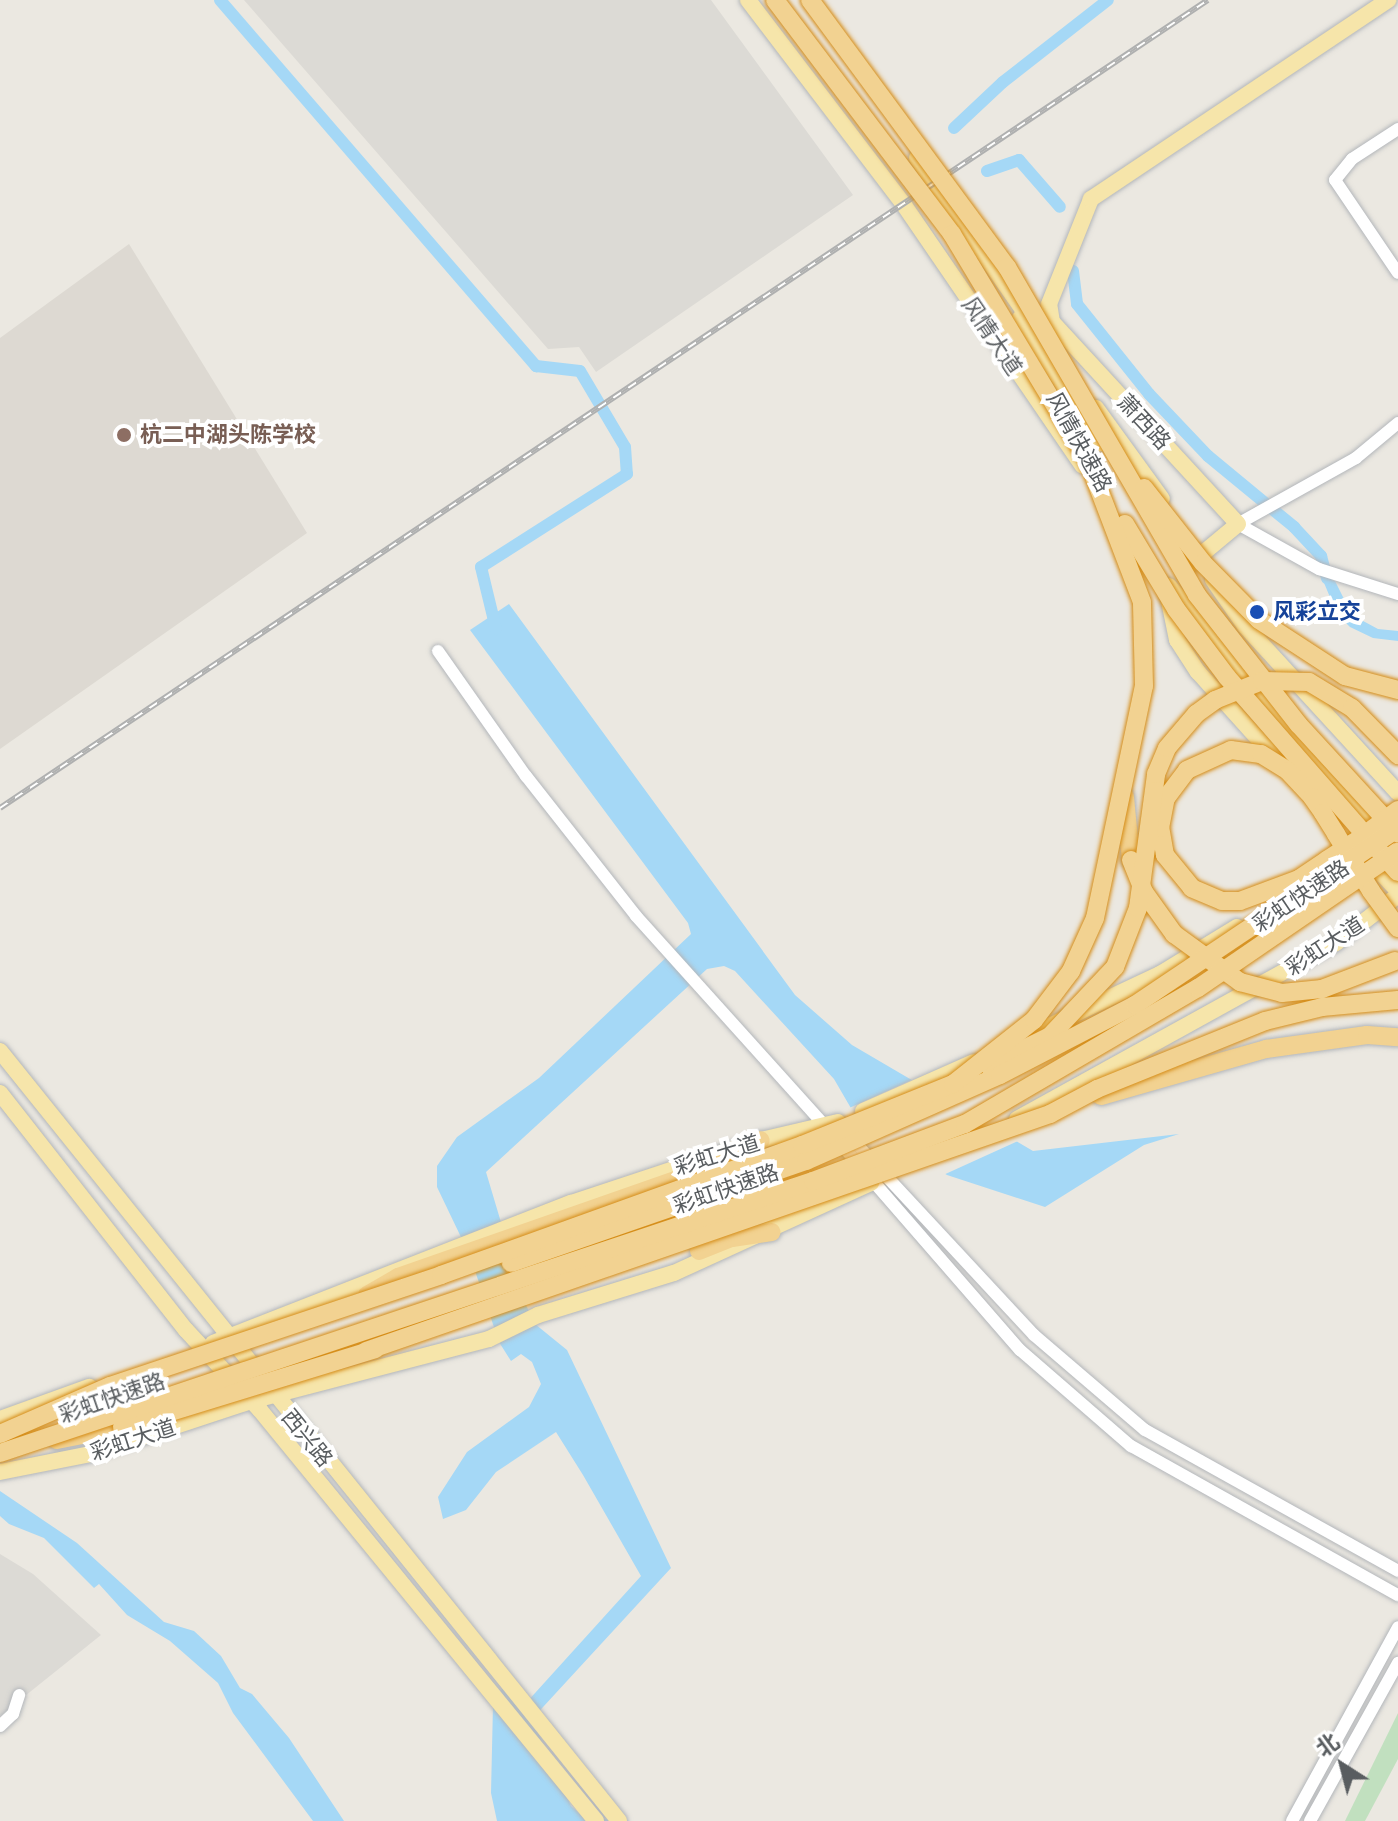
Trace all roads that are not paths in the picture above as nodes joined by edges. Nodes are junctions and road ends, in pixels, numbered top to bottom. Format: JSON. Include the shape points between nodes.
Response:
{"nodes":[{"id":1,"x":748,"y":0,"type":"edge"},
{"id":2,"x":775,"y":0,"type":"edge"},
{"id":3,"x":799,"y":0,"type":"edge"},
{"id":4,"x":810,"y":0,"type":"edge"},
{"id":5,"x":1388,"y":0,"type":"edge"},
{"id":6,"x":1398,"y":129,"type":"edge"},
{"id":7,"x":1398,"y":273,"type":"edge"},
{"id":8,"x":1055,"y":344,"type":"junction"},
{"id":9,"x":1398,"y":423,"type":"edge"},
{"id":10,"x":1087,"y":458,"type":"junction"},
{"id":11,"x":1238,"y":524,"type":"junction"},
{"id":12,"x":1195,"y":559,"type":"junction"},
{"id":13,"x":1167,"y":583,"type":"junction"},
{"id":14,"x":1398,"y":594,"type":"edge"},
{"id":15,"x":438,"y":651,"type":"dead end"},
{"id":16,"x":1398,"y":690,"type":"edge"},
{"id":17,"x":1268,"y":703,"type":"junction"},
{"id":18,"x":1266,"y":748,"type":"junction"},
{"id":19,"x":1398,"y":755,"type":"edge"},
{"id":20,"x":1125,"y":790,"type":"junction"},
{"id":21,"x":1398,"y":793,"type":"edge"},
{"id":22,"x":1398,"y":810,"type":"edge"},
{"id":23,"x":1398,"y":817,"type":"edge"},
{"id":24,"x":1392,"y":831,"type":"edge"},
{"id":25,"x":1356,"y":847,"type":"junction"},
{"id":26,"x":1398,"y":850,"type":"edge"},
{"id":27,"x":1398,"y":872,"type":"edge"},
{"id":28,"x":1398,"y":893,"type":"edge"},
{"id":29,"x":1398,"y":928,"type":"edge"},
{"id":30,"x":1398,"y":959,"type":"edge"},
{"id":31,"x":1398,"y":1000,"type":"edge"},
{"id":32,"x":1398,"y":1037,"type":"edge"},
{"id":33,"x":0,"y":1051,"type":"edge"},
{"id":34,"x":953,"y":1084,"type":"junction"},
{"id":35,"x":0,"y":1093,"type":"edge"},
{"id":36,"x":1050,"y":1114,"type":"junction"},
{"id":37,"x":836,"y":1122,"type":"junction"},
{"id":38,"x":761,"y":1140,"type":"junction"},
{"id":39,"x":881,"y":1178,"type":"junction"},
{"id":40,"x":772,"y":1232,"type":"junction"},
{"id":41,"x":350,"y":1305,"type":"junction"},
{"id":42,"x":226,"y":1338,"type":"junction"},
{"id":43,"x":201,"y":1347,"type":"junction"},
{"id":44,"x":366,"y":1351,"type":"junction"},
{"id":45,"x":251,"y":1401,"type":"junction"},
{"id":46,"x":0,"y":1419,"type":"edge"},
{"id":47,"x":2,"y":1443,"type":"edge"},
{"id":48,"x":0,"y":1472,"type":"edge"},
{"id":49,"x":1398,"y":1571,"type":"edge"},
{"id":50,"x":1398,"y":1595,"type":"edge"},
{"id":51,"x":1398,"y":1627,"type":"edge"},
{"id":52,"x":1398,"y":1663,"type":"edge"},
{"id":53,"x":19,"y":1695,"type":"dead end"},
{"id":54,"x":0,"y":1726,"type":"edge"},
{"id":55,"x":596,"y":1821,"type":"edge"},
{"id":56,"x":619,"y":1821,"type":"edge"},
{"id":57,"x":1292,"y":1821,"type":"edge"},
{"id":58,"x":1310,"y":1821,"type":"edge"}],
"edges":[{"from":1,"to":13,"type":"main road","name":"风情大道","via":[[904,205]]},
{"from":2,"to":10,"type":"highway","name":"风情快速路","bridge":true,"via":[[959,245]]},
{"from":3,"to":12,"type":"main road","name":"风情大道","via":[[912,152],[990,269],[1142,468]]},
{"from":4,"to":8,"type":"highway","name":"风情快速路","bridge":true,"via":[[954,188]]},
{"from":5,"to":11,"type":"main road","name":"萧西路","via":[[1091,199],[1049,304],[1052,322]]},
{"from":6,"to":7,"type":"street","via":[[1352,159],[1335,180]]},
{"from":8,"to":16,"type":"highway","bridge":true,"via":[[1075,367],[1140,483],[1223,586],[1316,661],[1345,676]]},
{"from":8,"to":24,"type":"highway","name":"风情快速路","bridge":true,"via":[[1197,595],[1299,725]]},
{"from":9,"to":11,"type":"street","via":[[1356,458]]},
{"from":10,"to":20,"type":"highway","bridge":true,"via":[[1142,602],[1144,686]]},
{"from":10,"to":27,"type":"highway","name":"风情快速路","bridge":true,"via":[[1198,641],[1273,734]]},
{"from":11,"to":12,"type":"main road"},
{"from":11,"to":14,"type":"street","via":[[1319,569]]},
{"from":12,"to":13,"type":"main road"},
{"from":12,"to":21,"type":"main road","name":"风情大道"},
{"from":13,"to":17,"type":"main road","name":"风情大道"},
{"from":13,"to":18,"type":"main road","via":[[1177,640],[1198,672]]},
{"from":15,"to":37,"type":"street","via":[[534,787],[665,948]]},
{"from":17,"to":18,"type":"main road"},
{"from":17,"to":24,"type":"main road","name":"风情大道"},
{"from":18,"to":25,"type":"main road"},
{"from":19,"to":34,"type":"highway","bridge":true,"via":[[1352,708],[1309,682],[1262,681],[1206,707],[1180,729],[1156,774],[1138,908],[1115,967],[1050,1036]]},
{"from":20,"to":30,"type":"highway","bridge":true,"via":[[1127,841],[1144,892],[1174,934],[1212,966],[1240,982],[1282,993],[1322,989]]},
{"from":20,"to":34,"type":"highway","bridge":true,"via":[[1095,918],[1071,971],[1034,1020]]},
{"from":22,"to":29,"type":"highway","bridge":true,"via":[[1376,827],[1353,843],[1340,852],[1299,879],[1240,901],[1222,901],[1192,888],[1165,855],[1160,828],[1166,798],[1187,770],[1231,750],[1261,754],[1288,771],[1312,797],[1330,823],[1336,834],[1343,845],[1350,857],[1371,891]]},
{"from":23,"to":24,"type":"main road","name":"彩虹大道"},
{"from":24,"to":25,"type":"main road","name":"彩虹大道"},
{"from":24,"to":26,"type":"main road","name":"风情大道"},
{"from":24,"to":47,"type":"highway","name":"彩虹快速路","bridge":true,"via":[[1135,1005],[937,1106],[806,1161]]},
{"from":25,"to":28,"type":"main road"},
{"from":25,"to":37,"type":"main road","name":"彩虹大道","via":[[1160,974]]},
{"from":26,"to":47,"type":"highway","name":"彩虹快速路","bridge":true,"via":[[1198,988],[965,1124],[799,1185]]},
{"from":28,"to":39,"type":"main road","name":"彩虹大道","bridge":true,"via":[[1336,943],[1006,1125]]},
{"from":31,"to":36,"type":"highway","bridge":true,"via":[[1322,1007],[1265,1021],[1097,1089]]},
{"from":32,"to":36,"type":"highway","bridge":true,"via":[[1328,1039],[1266,1049]]},
{"from":33,"to":42,"type":"main road","name":"西兴路"},
{"from":34,"to":41,"type":"highway","bridge":true,"via":[[802,1145]]},
{"from":35,"to":43,"type":"main road","name":"西兴路"},
{"from":36,"to":44,"type":"highway","bridge":true},
{"from":37,"to":38,"type":"main road","name":"彩虹大道"},
{"from":37,"to":39,"type":"street"},
{"from":38,"to":41,"type":"highway","bridge":true,"via":[[727,1162],[398,1277]]},
{"from":38,"to":42,"type":"main road","name":"彩虹大道","via":[[448,1248]]},
{"from":39,"to":40,"type":"main road","name":"彩虹大道"},
{"from":39,"to":49,"type":"street","via":[[1034,1335],[1145,1430]]},
{"from":39,"to":50,"type":"street","via":[[1020,1350],[1131,1446]]},
{"from":40,"to":44,"type":"highway","bridge":true,"via":[[732,1238],[467,1330]]},
{"from":40,"to":45,"type":"main road","name":"彩虹大道","via":[[674,1273],[538,1315],[489,1339]]},
{"from":41,"to":47,"type":"highway","bridge":true,"via":[[110,1386]]},
{"from":42,"to":43,"type":"main road","name":"彩虹大道"},
{"from":42,"to":56,"type":"main road","name":"西兴路"},
{"from":43,"to":45,"type":"main road","name":"西兴路"},
{"from":43,"to":46,"type":"main road","name":"彩虹大道"},
{"from":44,"to":47,"type":"highway","bridge":true,"via":[[122,1427]]},
{"from":45,"to":48,"type":"main road","name":"彩虹大道","via":[[91,1454]]},
{"from":45,"to":55,"type":"main road","name":"西兴路"},
{"from":51,"to":57,"type":"street"},
{"from":52,"to":58,"type":"street"},
{"from":53,"to":54,"type":"street","via":[[13,1714]]}]}
